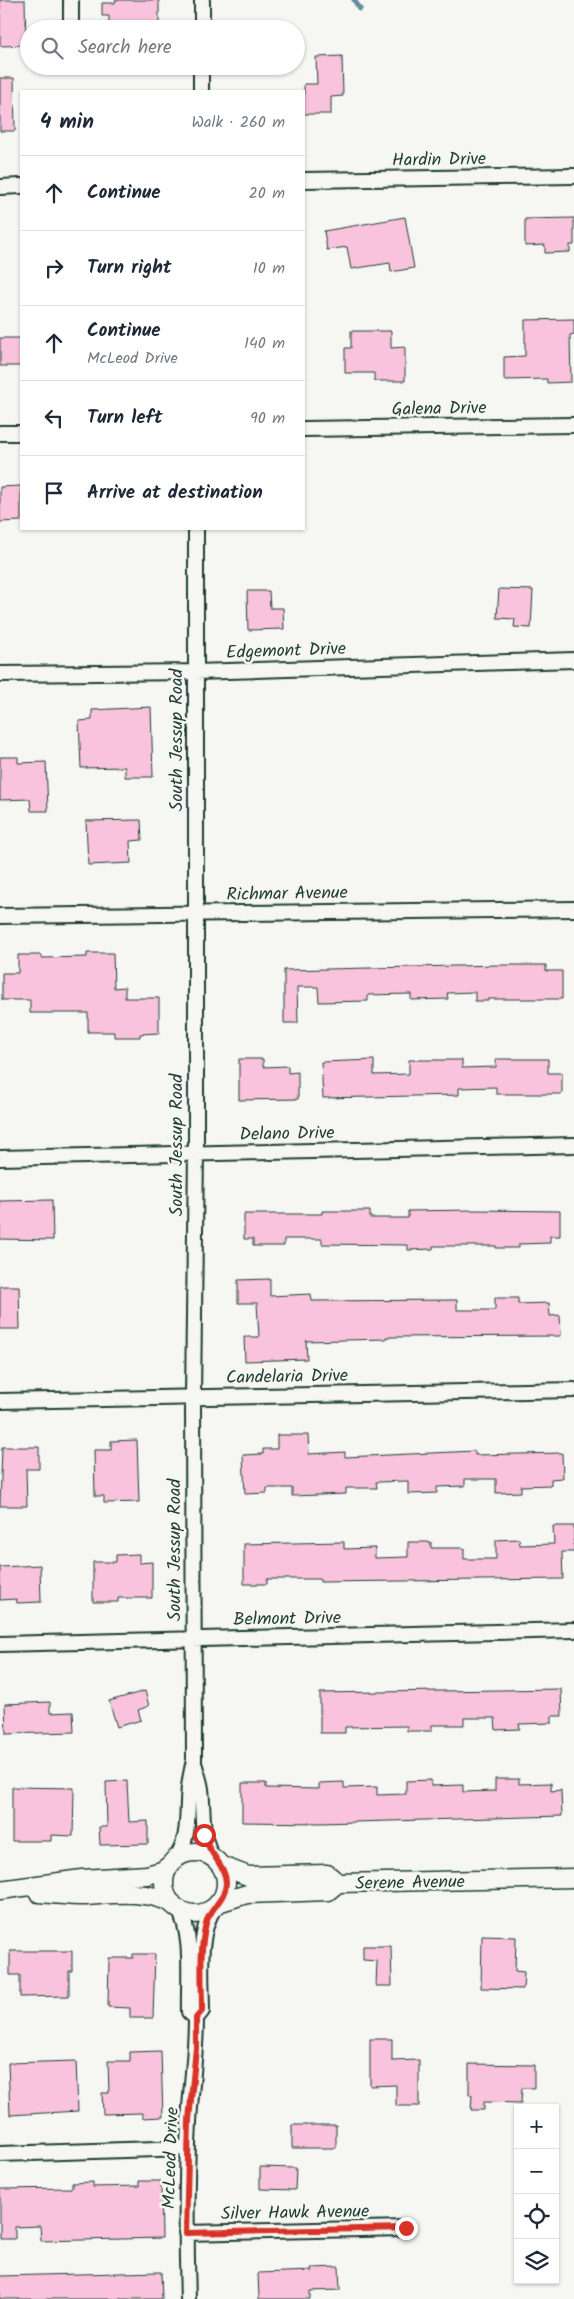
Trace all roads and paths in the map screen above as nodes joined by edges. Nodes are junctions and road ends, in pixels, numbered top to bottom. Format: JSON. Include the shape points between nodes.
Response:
{"nodes":[{"id":1,"x":71,"y":0,"type":"edge"},
{"id":2,"x":202,"y":0,"type":"edge"},
{"id":3,"x":71,"y":20,"type":"edge"},
{"id":4,"x":202,"y":20,"type":"edge"},
{"id":5,"x":201,"y":75,"type":"edge"},
{"id":6,"x":201,"y":90,"type":"edge"},
{"id":7,"x":574,"y":176,"type":"edge"},
{"id":8,"x":305,"y":180,"type":"edge"},
{"id":9,"x":20,"y":186,"type":"edge"},
{"id":10,"x":0,"y":187,"type":"edge"},
{"id":11,"x":574,"y":425,"type":"edge"},
{"id":12,"x":305,"y":429,"type":"edge"},
{"id":13,"x":0,"y":433,"type":"edge"},
{"id":14,"x":20,"y":433,"type":"edge"},
{"id":15,"x":196,"y":530,"type":"edge"},
{"id":16,"x":574,"y":660,"type":"edge"},
{"id":17,"x":195,"y":672,"type":"junction"},
{"id":18,"x":0,"y":674,"type":"edge"},
{"id":19,"x":574,"y":909,"type":"edge"},
{"id":20,"x":195,"y":913,"type":"junction"},
{"id":21,"x":0,"y":916,"type":"edge"},
{"id":22,"x":574,"y":1145,"type":"edge"},
{"id":23,"x":196,"y":1153,"type":"junction"},
{"id":24,"x":0,"y":1158,"type":"edge"},
{"id":25,"x":574,"y":1390,"type":"edge"},
{"id":26,"x":193,"y":1397,"type":"junction"},
{"id":27,"x":0,"y":1401,"type":"edge"},
{"id":28,"x":574,"y":1630,"type":"edge"},
{"id":29,"x":193,"y":1639,"type":"junction"},
{"id":30,"x":0,"y":1644,"type":"edge"},
{"id":31,"x":194,"y":1760,"type":"junction"},
{"id":32,"x":173,"y":1862,"type":"junction"},
{"id":33,"x":218,"y":1862,"type":"junction"},
{"id":34,"x":574,"y":1878,"type":"edge"},
{"id":35,"x":338,"y":1884,"type":"junction"},
{"id":36,"x":3,"y":1890,"type":"edge"},
{"id":37,"x":175,"y":1905,"type":"junction"},
{"id":38,"x":216,"y":1905,"type":"junction"},
{"id":39,"x":196,"y":2018,"type":"junction"},
{"id":40,"x":188,"y":2148,"type":"junction"},
{"id":41,"x":0,"y":2154,"type":"edge"},
{"id":42,"x":406,"y":2228,"type":"dead end"},
{"id":43,"x":186,"y":2233,"type":"junction"},
{"id":44,"x":188,"y":2299,"type":"edge"}],
"edges":[{"from":1,"to":3,"type":"street"},
{"from":2,"to":4,"type":"street"},
{"from":5,"to":6,"type":"street"},
{"from":7,"to":8,"type":"street","name":"Hardin Drive"},
{"from":9,"to":10,"type":"street"},
{"from":11,"to":12,"type":"street","name":"Galena Drive"},
{"from":13,"to":14,"type":"street"},
{"from":15,"to":17,"type":"street","name":"South Jessup Road"},
{"from":16,"to":17,"type":"street","name":"Edgemont Drive"},
{"from":17,"to":18,"type":"street","name":"Edgemont Drive"},
{"from":17,"to":20,"type":"street","name":"South Jessup Road"},
{"from":19,"to":20,"type":"street","name":"Richmar Avenue"},
{"from":20,"to":21,"type":"street","name":"Richmar Avenue"},
{"from":20,"to":23,"type":"street","name":"South Jessup Road"},
{"from":22,"to":23,"type":"street","name":"Delano Drive"},
{"from":23,"to":24,"type":"street","name":"Delano Drive"},
{"from":23,"to":26,"type":"street","name":"South Jessup Road"},
{"from":25,"to":26,"type":"street","name":"Candelaria Drive"},
{"from":26,"to":27,"type":"street","name":"Candelaria Drive"},
{"from":26,"to":29,"type":"street","name":"South Jessup Road"},
{"from":28,"to":29,"type":"street","name":"Belmont Drive"},
{"from":29,"to":30,"type":"street","name":"Belmont Drive"},
{"from":29,"to":31,"type":"street","name":"South Jessup Road"},
{"from":31,"to":32,"type":"street","name":"South Jessup Road","via":[[184,1848]]},
{"from":31,"to":33,"type":"street","name":"South Jessup Road","via":[[201,1788],[206,1845]]},
{"from":32,"to":33,"type":"street","via":[[192,1852],[200,1852]]},
{"from":32,"to":36,"type":"street","via":[[157,1873]]},
{"from":32,"to":37,"type":"street","via":[[164,1884],[168,1898]]},
{"from":33,"to":35,"type":"street","name":"Serene Avenue","via":[[240,1874],[257,1877],[327,1874]]},
{"from":33,"to":38,"type":"street","via":[[226,1883],[225,1892]]},
{"from":34,"to":35,"type":"street","name":"Serene Avenue"},
{"from":35,"to":38,"type":"street","via":[[328,1891],[247,1894]]},
{"from":36,"to":37,"type":"street","via":[[83,1896],[124,1892],[150,1895]]},
{"from":37,"to":38,"type":"street","via":[[194,1913],[202,1913]]},
{"from":37,"to":39,"type":"street","name":"McLeod Drive","via":[[184,1919],[187,1932],[189,2012]]},
{"from":38,"to":39,"type":"street","name":"McLeod Drive","via":[[204,1933],[202,2011]]},
{"from":39,"to":40,"type":"street","name":"McLeod Drive"},
{"from":40,"to":41,"type":"street"},
{"from":40,"to":43,"type":"street","name":"McLeod Drive"},
{"from":42,"to":43,"type":"street","name":"Silver Hawk Avenue"},
{"from":43,"to":44,"type":"street","name":"McLeod Drive"}]}
